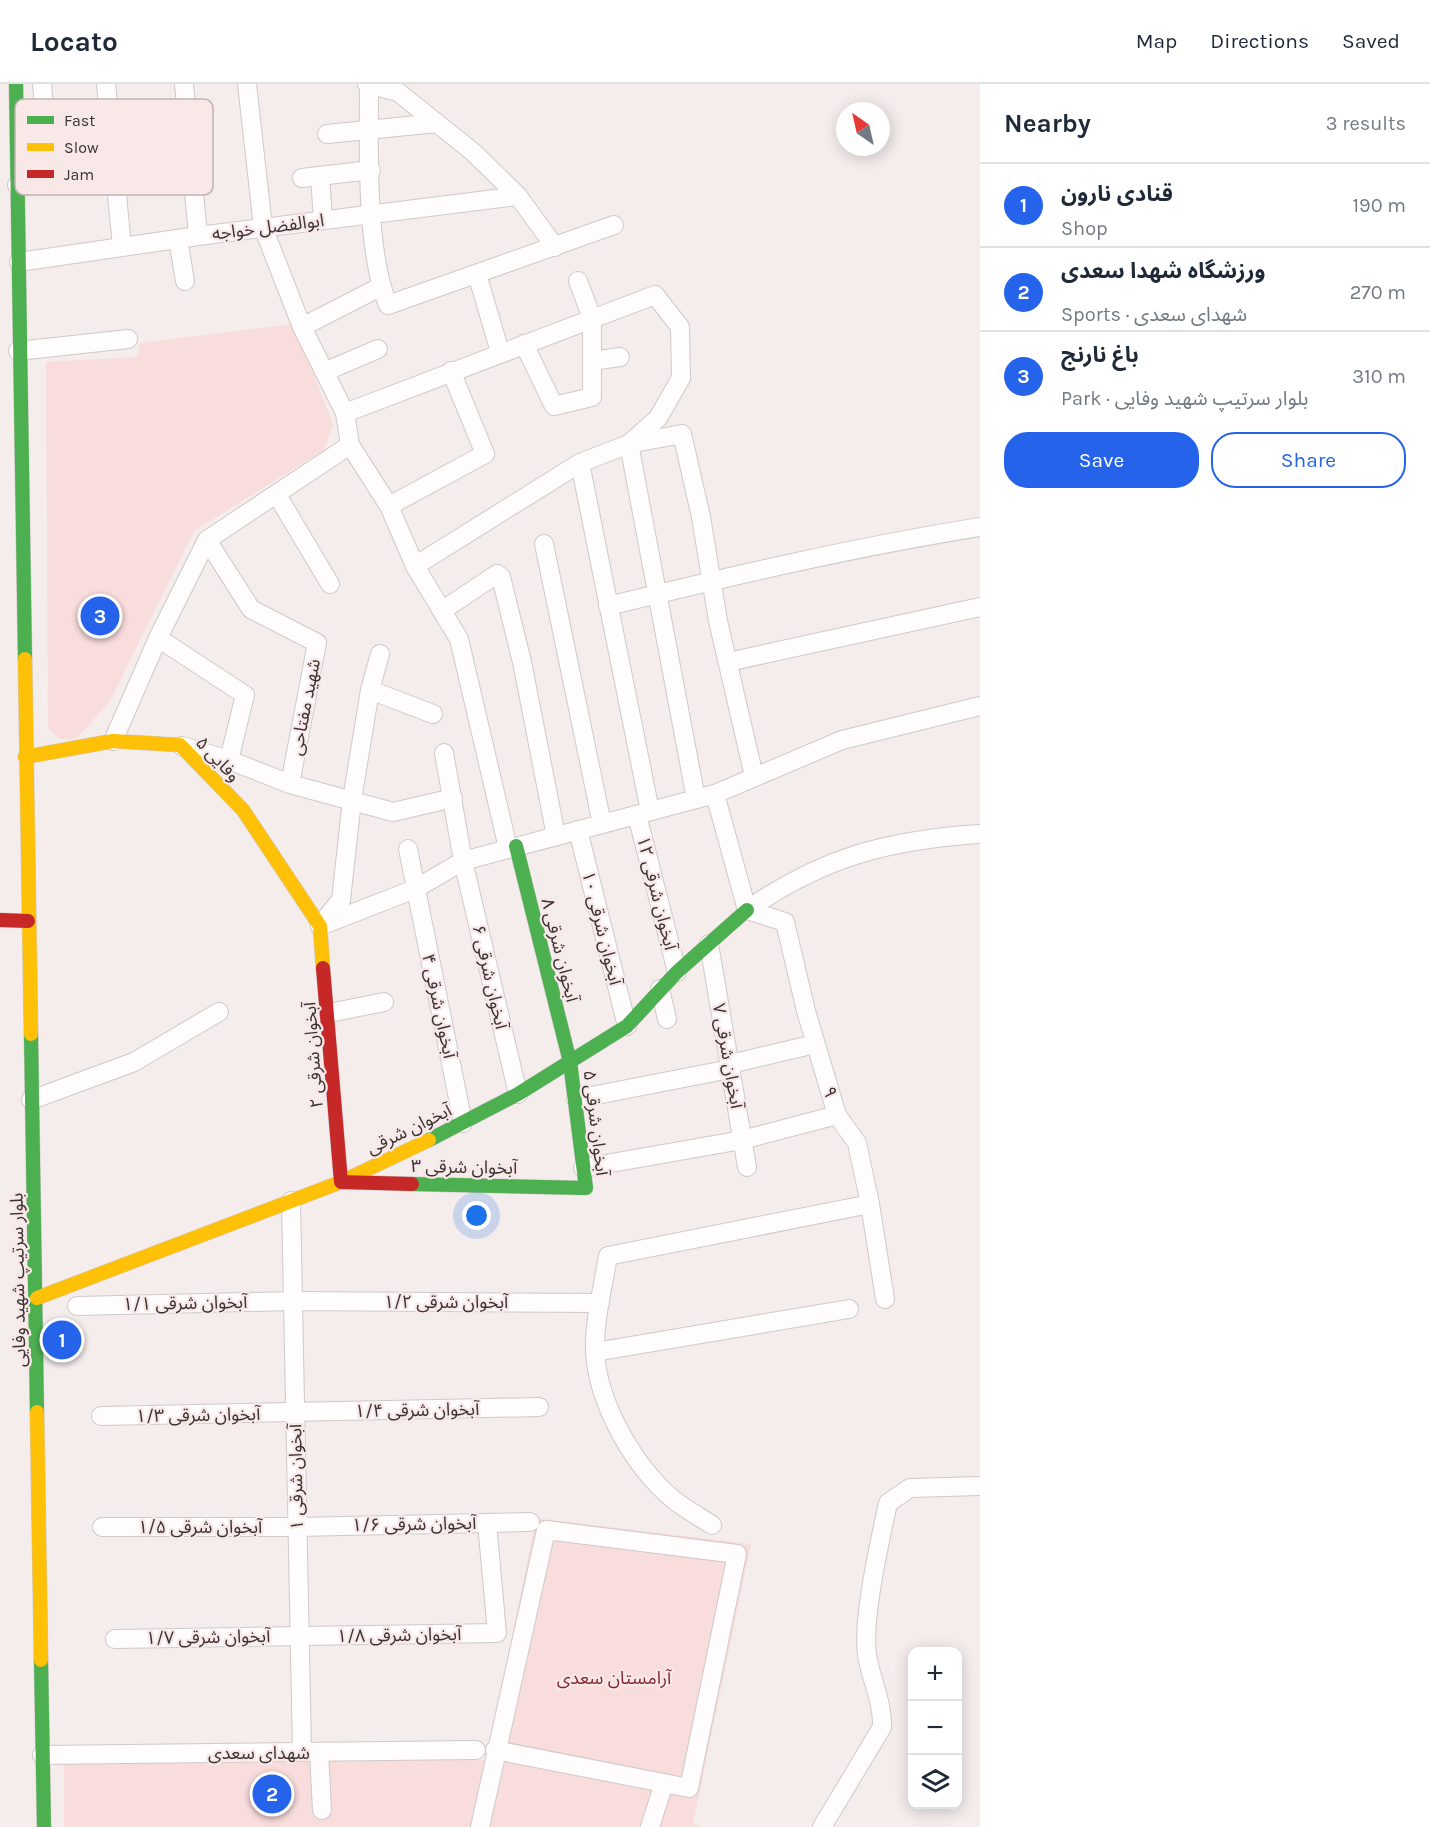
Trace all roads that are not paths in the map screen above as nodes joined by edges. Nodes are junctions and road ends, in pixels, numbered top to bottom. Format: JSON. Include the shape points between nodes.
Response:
{"nodes":[{"id":1,"x":15,"y":84,"type":"edge"},
{"id":2,"x":42,"y":84,"type":"edge"},
{"id":3,"x":106,"y":84,"type":"edge"},
{"id":4,"x":184,"y":84,"type":"edge"},
{"id":5,"x":247,"y":84,"type":"edge"},
{"id":6,"x":368,"y":84,"type":"edge"},
{"id":7,"x":15,"y":99,"type":"edge"},
{"id":8,"x":43,"y":99,"type":"edge"},
{"id":9,"x":107,"y":99,"type":"edge"},
{"id":10,"x":185,"y":99,"type":"edge"},
{"id":11,"x":437,"y":123,"type":"junction"},
{"id":12,"x":369,"y":130,"type":"junction"},
{"id":13,"x":327,"y":134,"type":"dead end"},
{"id":14,"x":371,"y":170,"type":"junction"},
{"id":15,"x":320,"y":176,"type":"junction"},
{"id":16,"x":302,"y":178,"type":"dead end"},
{"id":17,"x":17,"y":195,"type":"edge"},
{"id":18,"x":117,"y":195,"type":"edge"},
{"id":19,"x":194,"y":195,"type":"edge"},
{"id":20,"x":518,"y":196,"type":"junction"},
{"id":21,"x":372,"y":214,"type":"junction"},
{"id":22,"x":323,"y":220,"type":"junction"},
{"id":23,"x":614,"y":225,"type":"dead end"},
{"id":24,"x":263,"y":227,"type":"junction"},
{"id":25,"x":198,"y":236,"type":"junction"},
{"id":26,"x":178,"y":238,"type":"junction"},
{"id":27,"x":122,"y":246,"type":"junction"},
{"id":28,"x":555,"y":247,"type":"junction"},
{"id":29,"x":19,"y":262,"type":"junction"},
{"id":30,"x":477,"y":274,"type":"junction"},
{"id":31,"x":185,"y":281,"type":"dead end"},
{"id":32,"x":578,"y":281,"type":"dead end"},
{"id":33,"x":380,"y":287,"type":"junction"},
{"id":34,"x":592,"y":318,"type":"junction"},
{"id":35,"x":302,"y":327,"type":"junction"},
{"id":36,"x":128,"y":339,"type":"dead end"},
{"id":37,"x":524,"y":344,"type":"junction"},
{"id":38,"x":378,"y":349,"type":"dead end"},
{"id":39,"x":18,"y":351,"type":"junction"},
{"id":40,"x":500,"y":352,"type":"junction"},
{"id":41,"x":620,"y":357,"type":"dead end"},
{"id":42,"x":592,"y":361,"type":"junction"},
{"id":43,"x":451,"y":370,"type":"junction"},
{"id":44,"x":324,"y":372,"type":"junction"},
{"id":45,"x":345,"y":413,"type":"junction"},
{"id":46,"x":629,"y":444,"type":"junction"},
{"id":47,"x":350,"y":445,"type":"junction"},
{"id":48,"x":580,"y":463,"type":"junction"},
{"id":49,"x":277,"y":495,"type":"junction"},
{"id":50,"x":389,"y":506,"type":"junction"},
{"id":51,"x":980,"y":527,"type":"edge"},
{"id":52,"x":207,"y":540,"type":"junction"},
{"id":53,"x":544,"y":544,"type":"dead end"},
{"id":54,"x":415,"y":566,"type":"junction"},
{"id":55,"x":711,"y":581,"type":"junction"},
{"id":56,"x":330,"y":584,"type":"dead end"},
{"id":57,"x":657,"y":594,"type":"junction"},
{"id":58,"x":608,"y":606,"type":"junction"},
{"id":59,"x":980,"y":607,"type":"edge"},
{"id":60,"x":443,"y":610,"type":"junction"},
{"id":61,"x":158,"y":638,"type":"junction"},
{"id":62,"x":380,"y":654,"type":"dead end"},
{"id":63,"x":728,"y":662,"type":"junction"},
{"id":64,"x":370,"y":690,"type":"junction"},
{"id":65,"x":980,"y":706,"type":"edge"},
{"id":66,"x":433,"y":714,"type":"dead end"},
{"id":67,"x":113,"y":741,"type":"junction"},
{"id":68,"x":180,"y":745,"type":"junction"},
{"id":69,"x":444,"y":753,"type":"dead end"},
{"id":70,"x":25,"y":757,"type":"junction"},
{"id":71,"x":229,"y":760,"type":"junction"},
{"id":72,"x":754,"y":776,"type":"junction"},
{"id":73,"x":290,"y":784,"type":"junction"},
{"id":74,"x":715,"y":794,"type":"junction"},
{"id":75,"x":453,"y":798,"type":"junction"},
{"id":76,"x":696,"y":799,"type":"junction"},
{"id":77,"x":352,"y":800,"type":"junction"},
{"id":78,"x":643,"y":813,"type":"junction"},
{"id":79,"x":602,"y":824,"type":"junction"},
{"id":80,"x":578,"y":830,"type":"junction"},
{"id":81,"x":980,"y":834,"type":"edge"},
{"id":82,"x":556,"y":836,"type":"junction"},
{"id":83,"x":512,"y":847,"type":"junction"},
{"id":84,"x":408,"y":849,"type":"dead end"},
{"id":85,"x":463,"y":861,"type":"junction"},
{"id":86,"x":415,"y":889,"type":"junction"},
{"id":87,"x":747,"y":910,"type":"junction"},
{"id":88,"x":0,"y":920,"type":"edge"},
{"id":89,"x":28,"y":921,"type":"junction"},
{"id":90,"x":320,"y":926,"type":"junction"},
{"id":91,"x":710,"y":944,"type":"junction"},
{"id":92,"x":677,"y":972,"type":"junction"},
{"id":93,"x":660,"y":989,"type":"junction"},
{"id":94,"x":384,"y":1002,"type":"dead end"},
{"id":95,"x":219,"y":1012,"type":"dead end"},
{"id":96,"x":329,"y":1013,"type":"junction"},
{"id":97,"x":667,"y":1019,"type":"dead end"},
{"id":98,"x":627,"y":1026,"type":"junction"},
{"id":99,"x":815,"y":1044,"type":"junction"},
{"id":100,"x":570,"y":1062,"type":"junction"},
{"id":101,"x":730,"y":1066,"type":"junction"},
{"id":102,"x":518,"y":1094,"type":"junction"},
{"id":103,"x":576,"y":1099,"type":"junction"},
{"id":104,"x":31,"y":1100,"type":"junction"},
{"id":105,"x":837,"y":1115,"type":"junction"},
{"id":106,"x":464,"y":1123,"type":"junction"},
{"id":107,"x":742,"y":1140,"type":"junction"},
{"id":108,"x":747,"y":1167,"type":"dead end"},
{"id":109,"x":583,"y":1168,"type":"junction"},
{"id":110,"x":341,"y":1182,"type":"junction"},
{"id":111,"x":586,"y":1188,"type":"joint"},
{"id":112,"x":291,"y":1202,"type":"junction"},
{"id":113,"x":870,"y":1204,"type":"junction"},
{"id":114,"x":37,"y":1298,"type":"junction"},
{"id":115,"x":885,"y":1299,"type":"dead end"},
{"id":116,"x":293,"y":1301,"type":"junction"},
{"id":117,"x":600,"y":1303,"type":"junction"},
{"id":118,"x":77,"y":1306,"type":"dead end"},
{"id":119,"x":849,"y":1309,"type":"dead end"},
{"id":120,"x":595,"y":1352,"type":"junction"},
{"id":121,"x":539,"y":1407,"type":"dead end"},
{"id":122,"x":295,"y":1413,"type":"junction"},
{"id":123,"x":101,"y":1416,"type":"dead end"},
{"id":124,"x":980,"y":1486,"type":"edge"},
{"id":125,"x":530,"y":1522,"type":"dead end"},
{"id":126,"x":487,"y":1523,"type":"junction"},
{"id":127,"x":712,"y":1525,"type":"dead end"},
{"id":128,"x":102,"y":1527,"type":"dead end"},
{"id":129,"x":297,"y":1527,"type":"junction"},
{"id":130,"x":300,"y":1636,"type":"junction"},
{"id":131,"x":115,"y":1639,"type":"dead end"},
{"id":132,"x":476,"y":1750,"type":"dead end"},
{"id":133,"x":495,"y":1750,"type":"junction"},
{"id":134,"x":311,"y":1752,"type":"junction"},
{"id":135,"x":42,"y":1755,"type":"junction"},
{"id":136,"x":664,"y":1783,"type":"junction"},
{"id":137,"x":322,"y":1810,"type":"dead end"},
{"id":138,"x":44,"y":1827,"type":"edge"},
{"id":139,"x":480,"y":1827,"type":"edge"},
{"id":140,"x":650,"y":1827,"type":"edge"},
{"id":141,"x":822,"y":1827,"type":"edge"}],
"edges":[{"from":1,"to":7,"type":"street","name":"بلوار سرتیپ شهید وفایی"},
{"from":2,"to":8,"type":"street"},
{"from":3,"to":9,"type":"street"},
{"from":4,"to":10,"type":"street"},
{"from":5,"to":24,"type":"street"},
{"from":6,"to":11,"type":"street","via":[[398,92]]},
{"from":6,"to":12,"type":"street"},
{"from":11,"to":12,"type":"street"},
{"from":11,"to":20,"type":"street"},
{"from":12,"to":13,"type":"street"},
{"from":12,"to":14,"type":"street"},
{"from":14,"to":15,"type":"street"},
{"from":14,"to":21,"type":"street"},
{"from":15,"to":16,"type":"street"},
{"from":15,"to":22,"type":"street"},
{"from":17,"to":29,"type":"street","name":"بلوار سرتیپ شهید وفایی"},
{"from":18,"to":27,"type":"street"},
{"from":19,"to":25,"type":"street"},
{"from":20,"to":21,"type":"street","name":"ابوالفضل خواجه"},
{"from":20,"to":28,"type":"street"},
{"from":21,"to":22,"type":"street","name":"ابوالفضل خواجه"},
{"from":21,"to":33,"type":"street"},
{"from":22,"to":24,"type":"street","name":"ابوالفضل خواجه"},
{"from":23,"to":28,"type":"street"},
{"from":24,"to":25,"type":"street","name":"ابوالفضل خواجه"},
{"from":24,"to":35,"type":"street"},
{"from":25,"to":26,"type":"street","name":"ابوالفضل خواجه"},
{"from":26,"to":27,"type":"street","name":"ابوالفضل خواجه"},
{"from":26,"to":31,"type":"street"},
{"from":27,"to":29,"type":"street","name":"ابوالفضل خواجه"},
{"from":28,"to":30,"type":"street"},
{"from":29,"to":39,"type":"street","name":"بلوار سرتیپ شهید وفایی"},
{"from":30,"to":33,"type":"street","via":[[388,305]]},
{"from":30,"to":40,"type":"street"},
{"from":32,"to":34,"type":"street"},
{"from":33,"to":35,"type":"street"},
{"from":34,"to":37,"type":"street"},
{"from":34,"to":42,"type":"street"},
{"from":34,"to":46,"type":"street","via":[[655,295],[680,327],[681,378],[658,418]]},
{"from":35,"to":44,"type":"street"},
{"from":36,"to":39,"type":"street"},
{"from":37,"to":40,"type":"street"},
{"from":37,"to":42,"type":"street","via":[[554,406],[592,397]]},
{"from":38,"to":44,"type":"street"},
{"from":39,"to":70,"type":"street","name":"بلوار سرتیپ شهید وفایی"},
{"from":40,"to":43,"type":"street"},
{"from":41,"to":42,"type":"street"},
{"from":43,"to":45,"type":"street"},
{"from":43,"to":50,"type":"street","via":[[485,454]]},
{"from":44,"to":45,"type":"street"},
{"from":45,"to":47,"type":"street"},
{"from":46,"to":48,"type":"street"},
{"from":46,"to":55,"type":"street","via":[[682,434]]},
{"from":46,"to":57,"type":"street"},
{"from":47,"to":49,"type":"street"},
{"from":47,"to":50,"type":"street"},
{"from":48,"to":54,"type":"street"},
{"from":48,"to":58,"type":"street","name":"آبخوان شرقی ۱۲"},
{"from":49,"to":52,"type":"street"},
{"from":49,"to":56,"type":"street"},
{"from":50,"to":54,"type":"street"},
{"from":51,"to":55,"type":"street"},
{"from":52,"to":61,"type":"street"},
{"from":52,"to":73,"type":"street","name":"شهید مفتاحی","via":[[251,609],[317,643]]},
{"from":53,"to":79,"type":"street"},
{"from":54,"to":60,"type":"street"},
{"from":55,"to":57,"type":"street"},
{"from":55,"to":63,"type":"street"},
{"from":57,"to":58,"type":"street"},
{"from":57,"to":76,"type":"street"},
{"from":58,"to":78,"type":"street","name":"آبخوان شرقی ۱۲"},
{"from":59,"to":63,"type":"street"},
{"from":60,"to":82,"type":"street","via":[[496,574],[501,577]]},
{"from":60,"to":83,"type":"street","via":[[462,649]]},
{"from":61,"to":67,"type":"street"},
{"from":61,"to":71,"type":"street","via":[[245,695]]},
{"from":62,"to":64,"type":"street"},
{"from":63,"to":72,"type":"street"},
{"from":64,"to":66,"type":"street"},
{"from":64,"to":77,"type":"street"},
{"from":65,"to":72,"type":"street","via":[[842,740]]},
{"from":67,"to":68,"type":"street","name":"وفایی ۵"},
{"from":67,"to":70,"type":"street","name":"وفایی ۵"},
{"from":68,"to":71,"type":"street"},
{"from":68,"to":90,"type":"street","name":"وفایی ۵","via":[[243,810]]},
{"from":69,"to":75,"type":"street","name":"آبخوان شرقی ۶"},
{"from":70,"to":89,"type":"street","name":"بلوار سرتیپ شهید وفایی"},
{"from":71,"to":73,"type":"street"},
{"from":72,"to":74,"type":"street"},
{"from":73,"to":77,"type":"street"},
{"from":74,"to":76,"type":"street"},
{"from":74,"to":87,"type":"street"},
{"from":75,"to":77,"type":"street","via":[[393,812]]},
{"from":75,"to":85,"type":"street","name":"آبخوان شرقی ۶"},
{"from":76,"to":78,"type":"street"},
{"from":77,"to":90,"type":"street","via":[[341,900]]},
{"from":78,"to":79,"type":"street"},
{"from":78,"to":92,"type":"street","name":"آبخوان شرقی ۱۲"},
{"from":79,"to":80,"type":"street"},
{"from":80,"to":82,"type":"street"},
{"from":80,"to":98,"type":"street","name":"آبخوان شرقی ۱۰"},
{"from":81,"to":87,"type":"street","via":[[917,840],[830,862],[779,887]]},
{"from":82,"to":83,"type":"street"},
{"from":83,"to":85,"type":"street"},
{"from":83,"to":100,"type":"street","name":"آبخوان شرقی ۸"},
{"from":84,"to":86,"type":"street","name":"آبخوان شرقی ۴"},
{"from":85,"to":86,"type":"street"},
{"from":85,"to":102,"type":"street","name":"آبخوان شرقی ۶"},
{"from":86,"to":90,"type":"street"},
{"from":86,"to":106,"type":"street","name":"آبخوان شرقی ۴"},
{"from":87,"to":91,"type":"street","name":"آبخوان شرقی"},
{"from":87,"to":99,"type":"street","name":"۹","via":[[785,922]]},
{"from":88,"to":89,"type":"street"},
{"from":89,"to":104,"type":"street","name":"بلوار سرتیپ شهید وفایی"},
{"from":90,"to":96,"type":"street","name":"آبخوان شرقی ۲"},
{"from":91,"to":92,"type":"street","name":"آبخوان شرقی"},
{"from":91,"to":101,"type":"street","name":"آبخوان شرقی ۷"},
{"from":92,"to":93,"type":"street","name":"آبخوان شرقی"},
{"from":93,"to":97,"type":"street"},
{"from":93,"to":98,"type":"street","name":"آبخوان شرقی"},
{"from":94,"to":96,"type":"street"},
{"from":95,"to":104,"type":"street","via":[[134,1062]]},
{"from":96,"to":110,"type":"street","name":"آبخوان شرقی ۲"},
{"from":98,"to":100,"type":"street","name":"آبخوان شرقی"},
{"from":99,"to":101,"type":"street"},
{"from":99,"to":105,"type":"street","name":"۹"},
{"from":100,"to":102,"type":"street","name":"آبخوان شرقی"},
{"from":100,"to":103,"type":"street","name":"آبخوان شرقی ۵"},
{"from":101,"to":103,"type":"street"},
{"from":101,"to":107,"type":"street","name":"آبخوان شرقی ۷"},
{"from":102,"to":106,"type":"street","name":"آبخوان شرقی"},
{"from":103,"to":109,"type":"street","name":"آبخوان شرقی ۵"},
{"from":104,"to":114,"type":"street","name":"بلوار سرتیپ شهید وفایی"},
{"from":105,"to":107,"type":"street"},
{"from":105,"to":113,"type":"street","name":"۹","via":[[857,1143]]},
{"from":106,"to":110,"type":"street","name":"آبخوان شرقی"},
{"from":107,"to":108,"type":"street","name":"آبخوان شرقی ۷"},
{"from":107,"to":109,"type":"street"},
{"from":109,"to":111,"type":"street","name":"آبخوان شرقی ۵"},
{"from":110,"to":111,"type":"street","name":"آبخوان شرقی ۳"},
{"from":110,"to":112,"type":"street","name":"آبخوان شرقی"},
{"from":112,"to":114,"type":"street","name":"آبخوان شرقی"},
{"from":112,"to":116,"type":"street","name":"آبخوان شرقی ۱"},
{"from":113,"to":115,"type":"street","name":"۹"},
{"from":113,"to":117,"type":"street","via":[[608,1256]]},
{"from":114,"to":135,"type":"street","name":"بلوار سرتیپ شهید وفایی"},
{"from":116,"to":117,"type":"street","name":"آبخوان شرقی ۱/۲"},
{"from":116,"to":118,"type":"street","name":"آبخوان شرقی ۱/۱"},
{"from":116,"to":122,"type":"street","name":"آبخوان شرقی ۱"},
{"from":117,"to":120,"type":"street"},
{"from":119,"to":120,"type":"street"},
{"from":120,"to":127,"type":"street","via":[[612,1417],[644,1471],[674,1500]]},
{"from":121,"to":122,"type":"street","name":"آبخوان شرقی ۱/۴"},
{"from":122,"to":123,"type":"street","name":"آبخوان شرقی ۱/۳"},
{"from":122,"to":129,"type":"street","name":"آبخوان شرقی ۱"},
{"from":124,"to":141,"type":"street","via":[[910,1488],[888,1503],[867,1626],[867,1654],[882,1712],[882,1727]]},
{"from":125,"to":126,"type":"street","name":"آبخوان شرقی ۱/۶"},
{"from":126,"to":129,"type":"street","name":"آبخوان شرقی ۱/۶"},
{"from":126,"to":130,"type":"street","name":"آبخوان شرقی ۱/۸","via":[[497,1633]]},
{"from":128,"to":129,"type":"street","name":"آبخوان شرقی ۱/۵"},
{"from":129,"to":130,"type":"street","name":"آبخوان شرقی ۱"},
{"from":130,"to":131,"type":"street","name":"آبخوان شرقی ۱/۷"},
{"from":130,"to":134,"type":"street","name":"آبخوان شرقی ۱"},
{"from":132,"to":134,"type":"street","name":"شهدای سعدی"},
{"from":133,"to":136,"type":"street"},
{"from":133,"to":136,"type":"street","via":[[546,1530],[737,1554],[689,1788]]},
{"from":133,"to":139,"type":"street"},
{"from":134,"to":135,"type":"street","name":"شهدای سعدی"},
{"from":134,"to":137,"type":"street","name":"آبخوان شرقی ۱"},
{"from":135,"to":138,"type":"street","name":"بلوار سرتیپ شهید وفایی"},
{"from":136,"to":140,"type":"street"}]}
